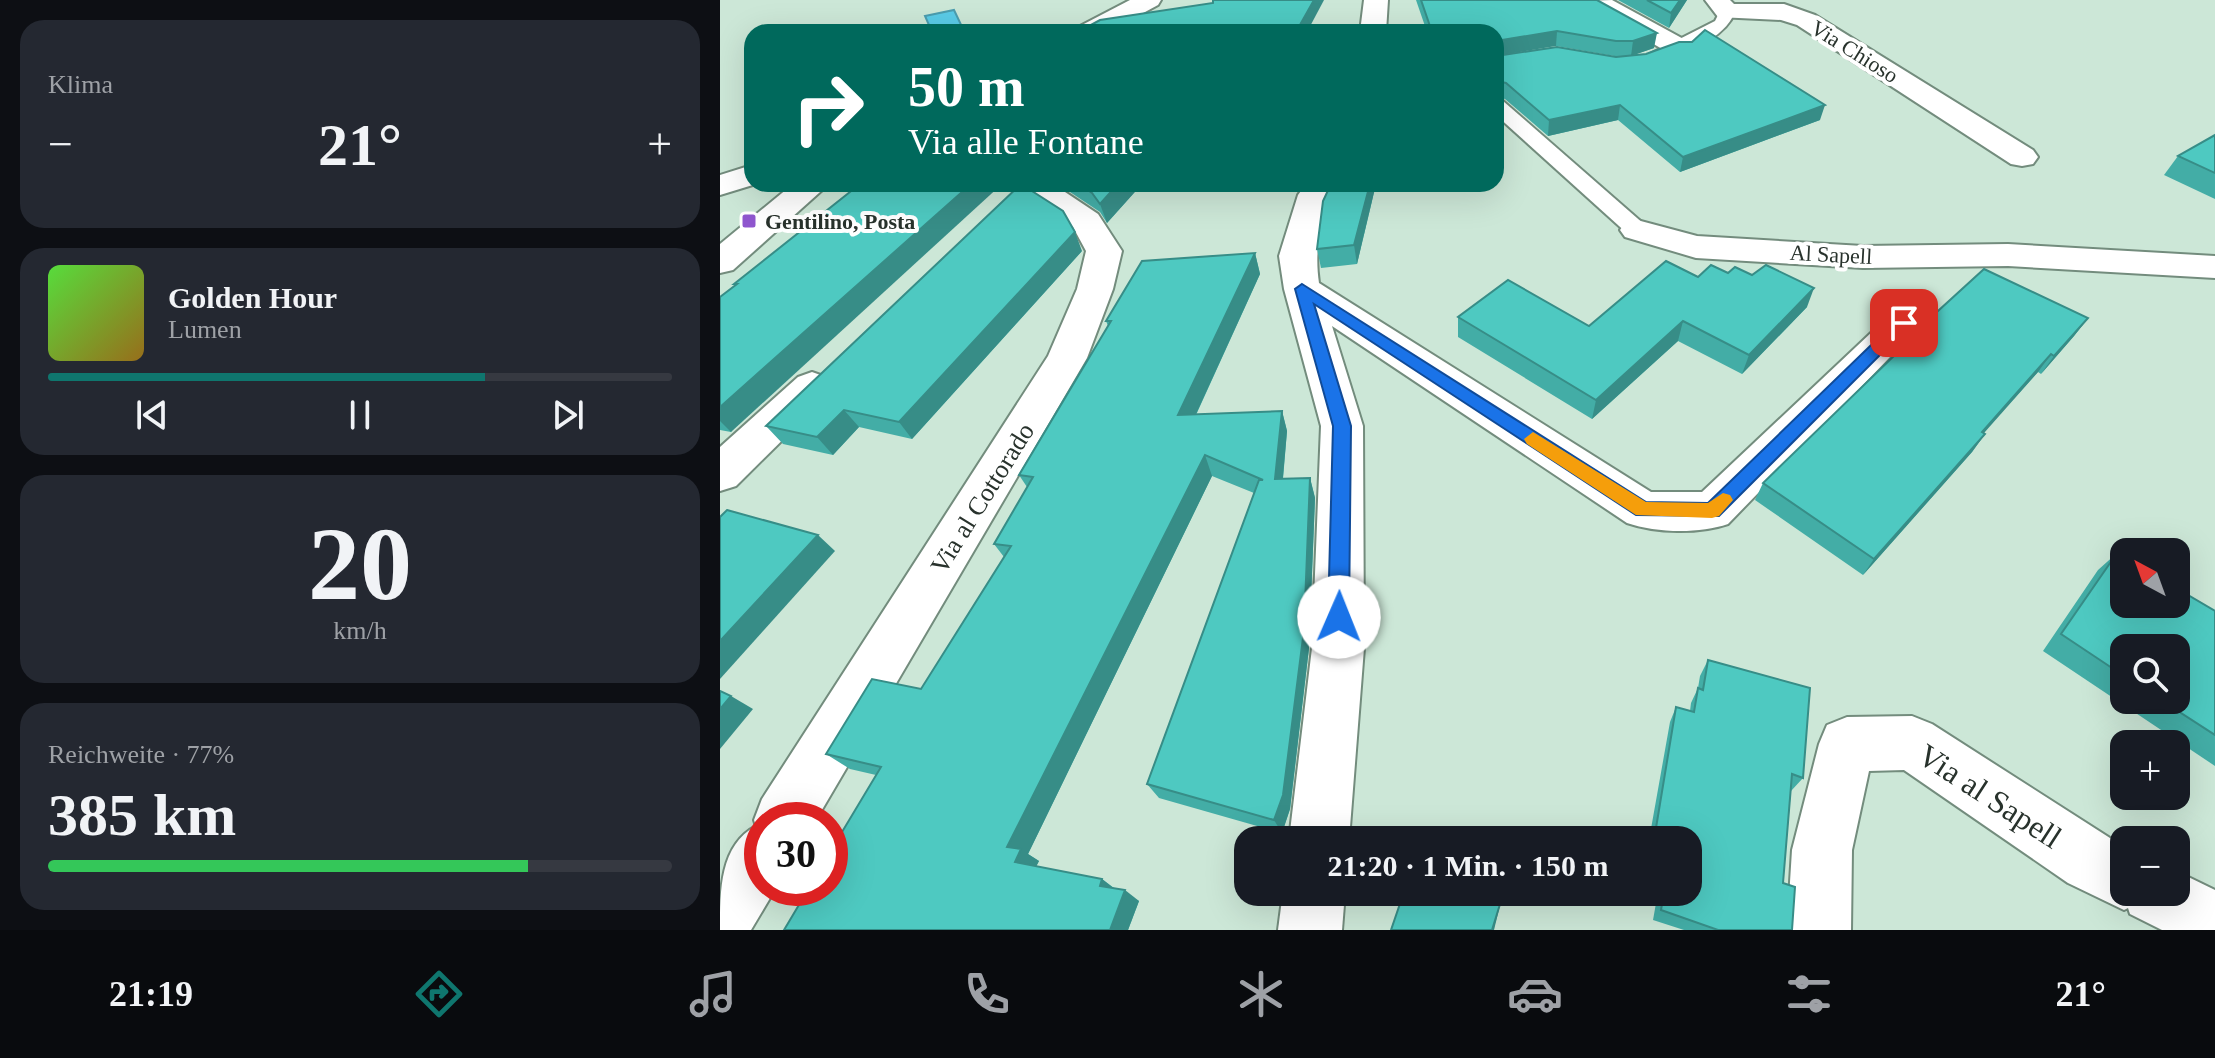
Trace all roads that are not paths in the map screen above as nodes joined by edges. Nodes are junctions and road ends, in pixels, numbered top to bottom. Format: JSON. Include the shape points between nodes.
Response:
{"nodes":[{"id":1,"x":1149,"y":0,"type":"edge"},
{"id":2,"x":1376,"y":0,"type":"edge"},
{"id":3,"x":1597,"y":1,"type":"edge"},
{"id":4,"x":1722,"y":6,"type":"edge"},
{"id":5,"x":1104,"y":24,"type":"edge"},
{"id":6,"x":1374,"y":24,"type":"edge"},
{"id":7,"x":1680,"y":48,"type":"junction"},
{"id":8,"x":1643,"y":60,"type":"edge"},
{"id":9,"x":1504,"y":112,"type":"edge"},
{"id":10,"x":2022,"y":157,"type":"dead end"},
{"id":11,"x":744,"y":178,"type":"edge"},
{"id":12,"x":720,"y":185,"type":"edge"},
{"id":13,"x":803,"y":192,"type":"edge"},
{"id":14,"x":1022,"y":192,"type":"edge"},
{"id":15,"x":1316,"y":192,"type":"edge"},
{"id":16,"x":1637,"y":230,"type":"joint"},
{"id":17,"x":720,"y":262,"type":"edge"},
{"id":18,"x":2215,"y":267,"type":"edge"},
{"id":19,"x":1302,"y":289,"type":"junction"},
{"id":20,"x":1904,"y":323,"type":"dead end"},
{"id":21,"x":833,"y":367,"type":"edge"},
{"id":22,"x":720,"y":474,"type":"edge"},
{"id":23,"x":794,"y":802,"type":"edge"},
{"id":24,"x":1320,"y":826,"type":"edge"},
{"id":25,"x":2110,"y":872,"type":"edge"},
{"id":26,"x":744,"y":883,"type":"edge"},
{"id":27,"x":1313,"y":906,"type":"edge"},
{"id":28,"x":2180,"y":906,"type":"edge"},
{"id":29,"x":720,"y":922,"type":"edge"},
{"id":30,"x":2215,"y":923,"type":"edge"},
{"id":31,"x":1310,"y":930,"type":"edge"},
{"id":32,"x":1819,"y":930,"type":"edge"}],
"edges":[{"from":1,"to":5,"type":"street"},
{"from":2,"to":6,"type":"street"},
{"from":3,"to":7,"type":"street"},
{"from":4,"to":7,"type":"lane","name":"Via Chioso","via":[[1722,24]]},
{"from":4,"to":10,"type":"street","name":"Via Chioso","via":[[1784,12],[1806,20]]},
{"from":7,"to":8,"type":"lane","name":"Via Chioso"},
{"from":9,"to":16,"type":"lane","name":"Al Sapell"},
{"from":11,"to":12,"type":"street"},
{"from":13,"to":17,"type":"street"},
{"from":14,"to":23,"type":"street","name":"Via al Cottorado","via":[[1086,221],[1104,251],[1095,289],[1067,358]]},
{"from":15,"to":19,"type":"street","via":[[1297,256]]},
{"from":16,"to":18,"type":"street","name":"Al Sapell","via":[[1711,248],[1863,257],[2008,255]]},
{"from":19,"to":20,"type":"street","via":[[1643,510],[1712,511]]},
{"from":19,"to":24,"type":"street","via":[[1342,426],[1338,648]]},
{"from":21,"to":22,"type":"street"},
{"from":25,"to":32,"type":"street","name":"Via al Sapell","via":[[1912,743],[1847,744],[1822,850]]},
{"from":26,"to":29,"type":"street"},
{"from":27,"to":31,"type":"street"},
{"from":28,"to":30,"type":"street"}]}
